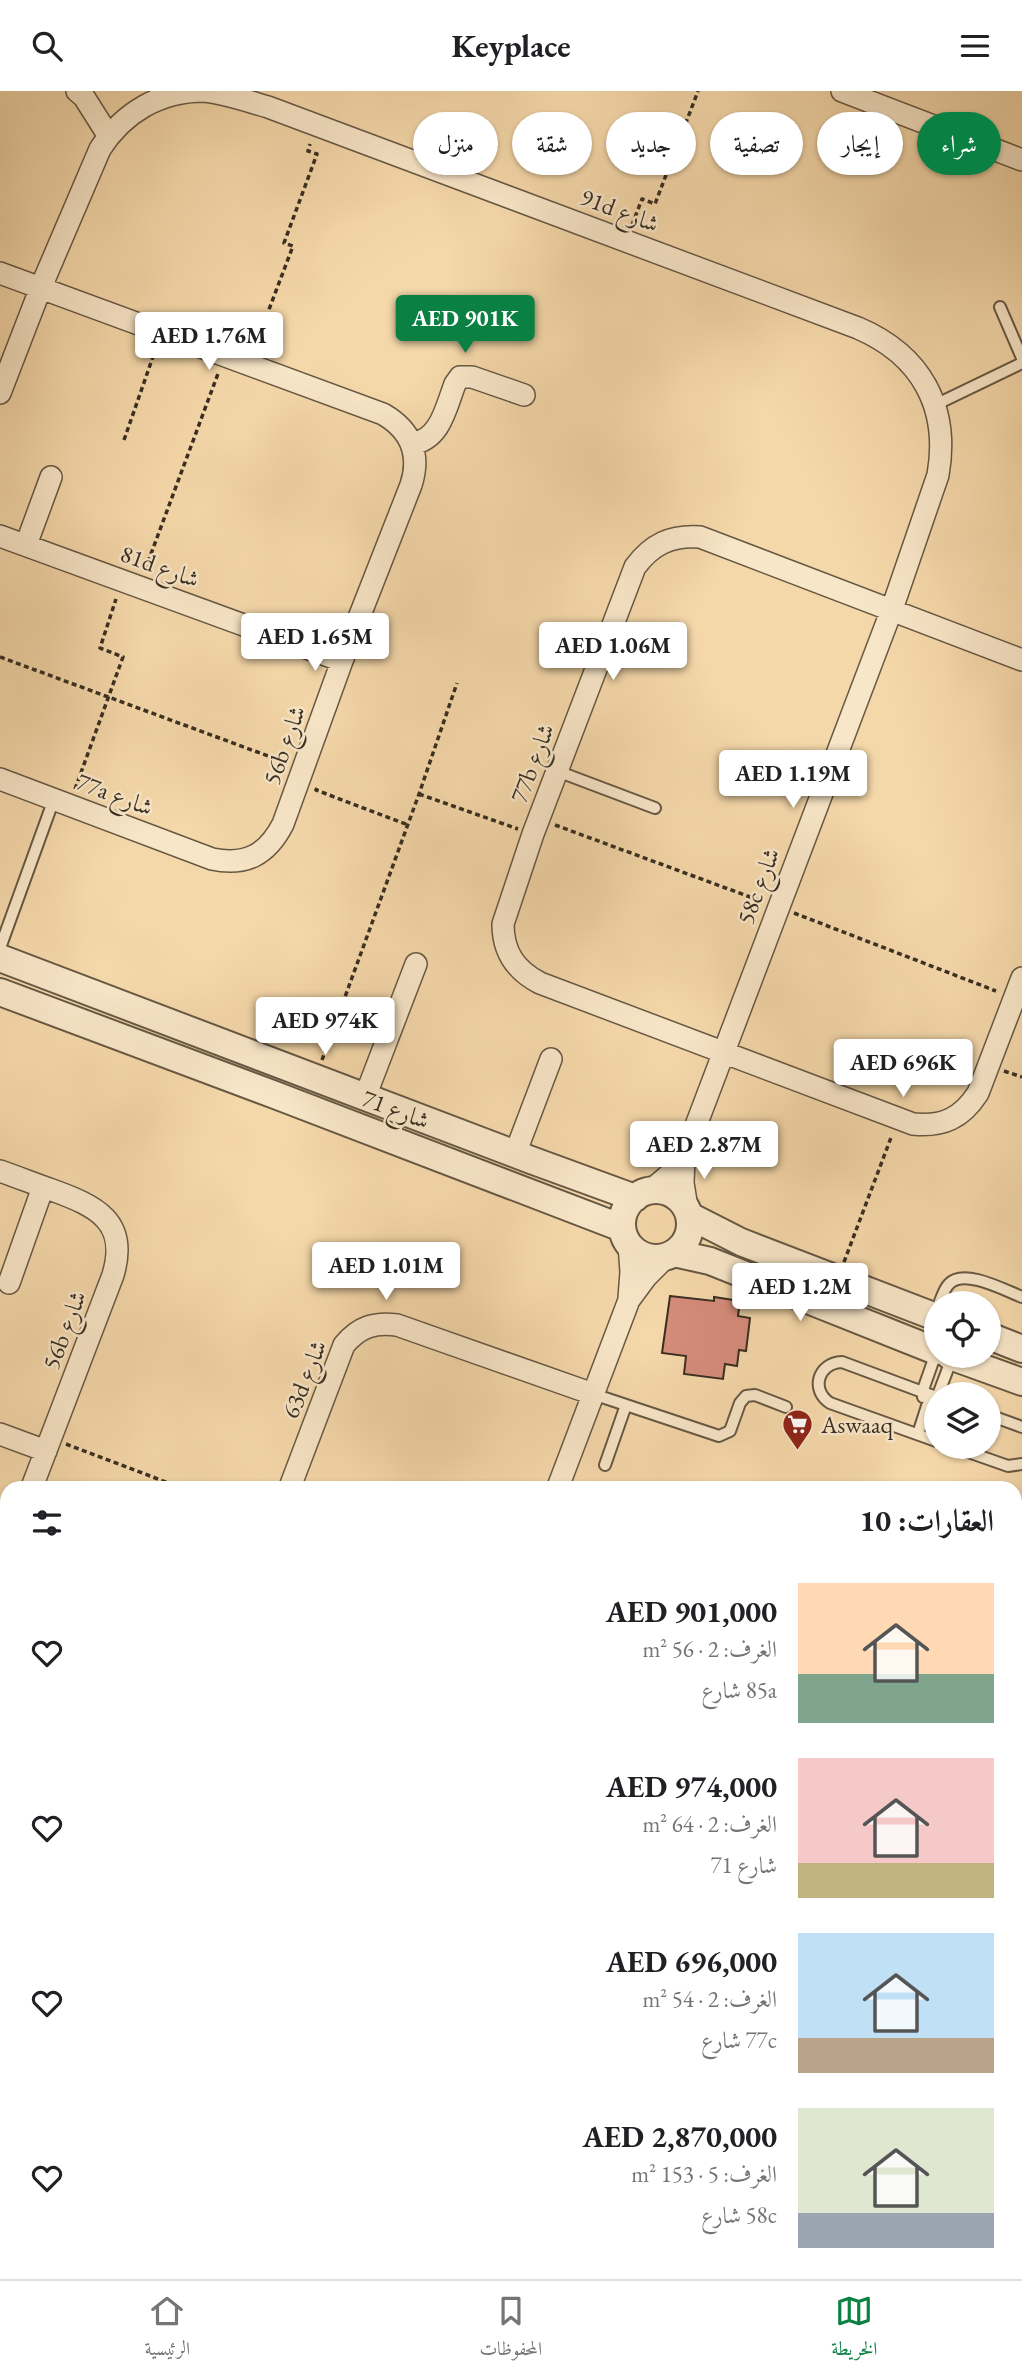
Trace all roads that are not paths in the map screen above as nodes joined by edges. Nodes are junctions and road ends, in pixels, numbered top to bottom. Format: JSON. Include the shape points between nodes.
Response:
{"nodes":[{"id":1,"x":76,"y":91,"type":"edge"},
{"id":2,"x":842,"y":91,"type":"edge"},
{"id":3,"x":142,"y":98,"type":"edge"},
{"id":4,"x":271,"y":99,"type":"edge"},
{"id":5,"x":108,"y":135,"type":"junction"},
{"id":6,"x":1022,"y":160,"type":"edge"},
{"id":7,"x":0,"y":272,"type":"edge"},
{"id":8,"x":41,"y":288,"type":"junction"},
{"id":9,"x":1000,"y":307,"type":"dead end"},
{"id":10,"x":1022,"y":360,"type":"edge"},
{"id":11,"x":0,"y":393,"type":"edge"},
{"id":12,"x":524,"y":395,"type":"dead end"},
{"id":13,"x":935,"y":405,"type":"junction"},
{"id":14,"x":412,"y":444,"type":"junction"},
{"id":15,"x":938,"y":475,"type":"joint"},
{"id":16,"x":51,"y":477,"type":"dead end"},
{"id":17,"x":0,"y":536,"type":"edge"},
{"id":18,"x":26,"y":545,"type":"junction"},
{"id":19,"x":892,"y":609,"type":"junction"},
{"id":20,"x":1022,"y":660,"type":"edge"},
{"id":21,"x":342,"y":661,"type":"junction"},
{"id":22,"x":557,"y":771,"type":"junction"},
{"id":23,"x":0,"y":779,"type":"edge"},
{"id":24,"x":62,"y":802,"type":"junction"},
{"id":25,"x":655,"y":808,"type":"dead end"},
{"id":26,"x":212,"y":859,"type":"joint"},
{"id":27,"x":0,"y":948,"type":"edge"},
{"id":28,"x":0,"y":958,"type":"edge"},
{"id":29,"x":416,"y":964,"type":"dead end"},
{"id":30,"x":1022,"y":978,"type":"edge"},
{"id":31,"x":0,"y":992,"type":"edge"},
{"id":32,"x":722,"y":1053,"type":"junction"},
{"id":33,"x":551,"y":1059,"type":"dead end"},
{"id":34,"x":365,"y":1097,"type":"junction"},
{"id":35,"x":515,"y":1154,"type":"junction"},
{"id":36,"x":684,"y":1157,"type":"junction"},
{"id":37,"x":0,"y":1171,"type":"edge"},
{"id":38,"x":43,"y":1187,"type":"junction"},
{"id":39,"x":643,"y":1194,"type":"junction"},
{"id":40,"x":688,"y":1212,"type":"junction"},
{"id":41,"x":626,"y":1236,"type":"junction"},
{"id":42,"x":671,"y":1255,"type":"junction"},
{"id":43,"x":9,"y":1283,"type":"dead end"},
{"id":44,"x":946,"y":1291,"type":"edge"},
{"id":45,"x":1022,"y":1297,"type":"edge"},
{"id":46,"x":629,"y":1300,"type":"junction"},
{"id":47,"x":924,"y":1308,"type":"edge"},
{"id":48,"x":1001,"y":1341,"type":"edge"},
{"id":49,"x":924,"y":1347,"type":"edge"},
{"id":50,"x":1022,"y":1349,"type":"edge"},
{"id":51,"x":931,"y":1368,"type":"edge"},
{"id":52,"x":981,"y":1368,"type":"edge"},
{"id":53,"x":1022,"y":1383,"type":"edge"},
{"id":54,"x":923,"y":1393,"type":"junction"},
{"id":55,"x":593,"y":1394,"type":"junction"},
{"id":56,"x":626,"y":1405,"type":"junction"},
{"id":57,"x":786,"y":1406,"type":"dead end"},
{"id":58,"x":1001,"y":1419,"type":"edge"},
{"id":59,"x":1022,"y":1427,"type":"edge"},
{"id":60,"x":0,"y":1434,"type":"edge"},
{"id":61,"x":918,"y":1434,"type":"junction"},
{"id":62,"x":924,"y":1436,"type":"edge"},
{"id":63,"x":48,"y":1444,"type":"junction"},
{"id":64,"x":988,"y":1459,"type":"edge"},
{"id":65,"x":1022,"y":1464,"type":"edge"},
{"id":66,"x":605,"y":1465,"type":"dead end"},
{"id":67,"x":34,"y":1481,"type":"edge"},
{"id":68,"x":292,"y":1481,"type":"edge"},
{"id":69,"x":560,"y":1481,"type":"edge"}],
"edges":[{"from":1,"to":5,"type":"street"},
{"from":2,"to":6,"type":"street"},
{"from":3,"to":4,"type":"street","name":"91d شارع","via":[[204,91]]},
{"from":3,"to":5,"type":"street","name":"91d شارع"},
{"from":4,"to":13,"type":"street","name":"91d شارع","via":[[317,125],[877,336],[909,361]]},
{"from":5,"to":8,"type":"street","name":"91d شارع"},
{"from":7,"to":8,"type":"street"},
{"from":8,"to":11,"type":"street","name":"91d شارع"},
{"from":8,"to":14,"type":"street","via":[[383,414],[405,431]]},
{"from":9,"to":10,"type":"lane"},
{"from":10,"to":13,"type":"lane"},
{"from":12,"to":14,"type":"street","via":[[460,377],[436,430],[426,440]]},
{"from":13,"to":15,"type":"street","name":"91d شارع","via":[[942,434]]},
{"from":14,"to":21,"type":"street","name":"56b شارع","via":[[416,457],[411,485]]},
{"from":15,"to":19,"type":"street","name":"58c شارع"},
{"from":16,"to":18,"type":"street"},
{"from":17,"to":18,"type":"street","name":"81d شارع"},
{"from":18,"to":21,"type":"street","name":"81d شارع"},
{"from":19,"to":20,"type":"street","name":"77b شارع"},
{"from":19,"to":22,"type":"street","name":"77b شارع","via":[[699,537],[677,537],[656,545],[635,567]]},
{"from":19,"to":32,"type":"street","name":"58c شارع"},
{"from":21,"to":26,"type":"street","name":"56b شارع","via":[[276,837],[267,848],[241,861]]},
{"from":22,"to":25,"type":"lane"},
{"from":22,"to":32,"type":"street","name":"77b شارع","via":[[503,924],[505,946],[515,966],[540,983]]},
{"from":23,"to":24,"type":"street","name":"77a شارع"},
{"from":24,"to":26,"type":"street","name":"77a شارع"},
{"from":24,"to":27,"type":"lane"},
{"from":28,"to":34,"type":"street","name":"شارع 71"},
{"from":29,"to":34,"type":"street"},
{"from":30,"to":32,"type":"street","name":"77b شارع","via":[[978,1093],[970,1106],[944,1123],[913,1124]]},
{"from":31,"to":41,"type":"street","name":"شارع 71"},
{"from":32,"to":36,"type":"street","name":"58c شارع"},
{"from":33,"to":35,"type":"street"},
{"from":34,"to":35,"type":"street","name":"شارع 71"},
{"from":35,"to":39,"type":"street","name":"شارع 71"},
{"from":36,"to":39,"type":"street","name":"58c شارع"},
{"from":36,"to":40,"type":"street","name":"58c شارع"},
{"from":37,"to":38,"type":"street","name":"56b شارع"},
{"from":38,"to":43,"type":"street"},
{"from":38,"to":63,"type":"street","name":"56b شارع","via":[[103,1215],[118,1250]]},
{"from":39,"to":40,"type":"street","via":[[659,1190],[675,1196]]},
{"from":39,"to":41,"type":"street","via":[[625,1211]]},
{"from":40,"to":42,"type":"street","via":[[686,1241]]},
{"from":40,"to":47,"type":"street","via":[[741,1242]]},
{"from":41,"to":42,"type":"street","via":[[642,1255]]},
{"from":41,"to":46,"type":"street"},
{"from":42,"to":46,"type":"street"},
{"from":42,"to":49,"type":"street","via":[[710,1261]]},
{"from":44,"to":45,"type":"lane","via":[[960,1277]]},
{"from":46,"to":55,"type":"street"},
{"from":48,"to":50,"type":"street"},
{"from":51,"to":54,"type":"lane"},
{"from":52,"to":53,"type":"street"},
{"from":54,"to":61,"type":"lane","via":[[927,1406]]},
{"from":54,"to":61,"type":"lane","via":[[842,1362],[824,1369],[818,1381],[821,1394],[830,1403]]},
{"from":55,"to":56,"type":"lane"},
{"from":55,"to":68,"type":"street","name":"63d شارع","via":[[397,1325],[373,1325],[344,1345]]},
{"from":55,"to":69,"type":"street"},
{"from":56,"to":57,"type":"lane","via":[[719,1436],[730,1431],[746,1396]]},
{"from":56,"to":66,"type":"lane"},
{"from":58,"to":59,"type":"lane"},
{"from":60,"to":63,"type":"street"},
{"from":61,"to":62,"type":"lane"},
{"from":63,"to":67,"type":"street","name":"56b شارع"},
{"from":64,"to":65,"type":"lane","via":[[1008,1466]]}]}
